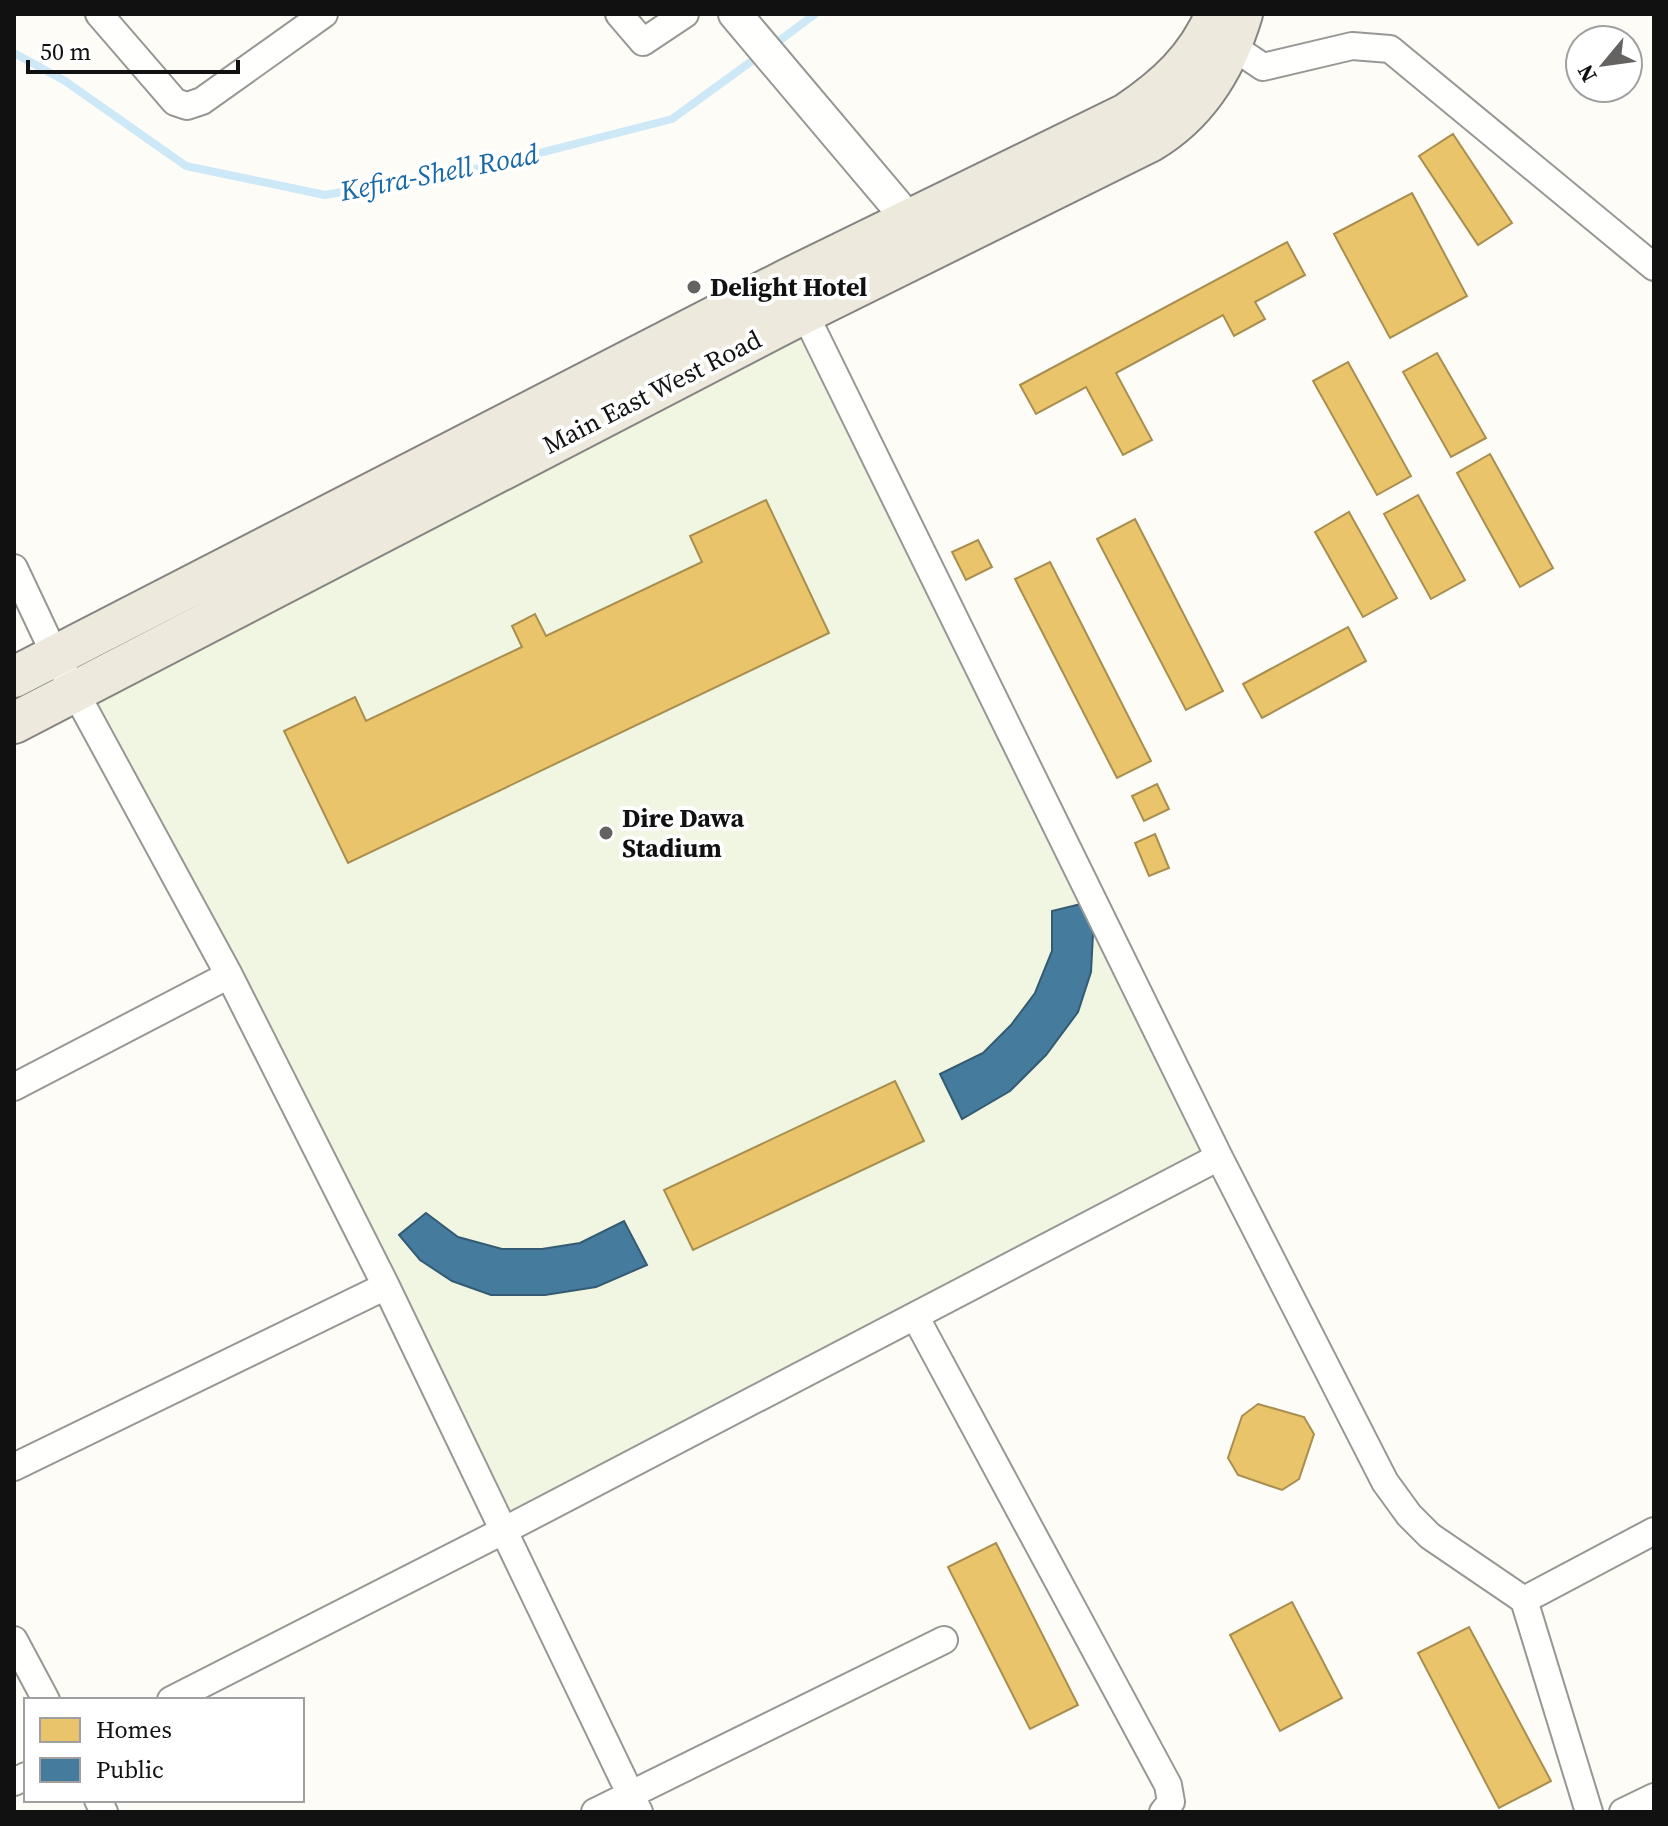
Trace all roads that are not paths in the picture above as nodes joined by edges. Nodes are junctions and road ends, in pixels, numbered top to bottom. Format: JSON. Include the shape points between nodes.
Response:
{"nodes":[{"id":1,"x":99,"y":14,"type":"edge"},
{"id":2,"x":324,"y":14,"type":"edge"},
{"id":3,"x":619,"y":14,"type":"edge"},
{"id":4,"x":685,"y":14,"type":"edge"},
{"id":5,"x":735,"y":14,"type":"edge"},
{"id":6,"x":1224,"y":26,"type":"edge"},
{"id":7,"x":917,"y":237,"type":"junction"},
{"id":8,"x":1654,"y":267,"type":"edge"},
{"id":9,"x":796,"y":296,"type":"junction"},
{"id":10,"x":323,"y":518,"type":"junction"},
{"id":11,"x":340,"y":554,"type":"junction"},
{"id":12,"x":14,"y":568,"type":"edge"},
{"id":13,"x":55,"y":655,"type":"junction"},
{"id":14,"x":14,"y":677,"type":"edge"},
{"id":15,"x":75,"y":691,"type":"junction"},
{"id":16,"x":14,"y":723,"type":"edge"},
{"id":17,"x":229,"y":975,"type":"junction"},
{"id":18,"x":14,"y":1087,"type":"edge"},
{"id":19,"x":1219,"y":1157,"type":"junction"},
{"id":20,"x":386,"y":1286,"type":"junction"},
{"id":21,"x":915,"y":1316,"type":"junction"},
{"id":22,"x":14,"y":1467,"type":"edge"},
{"id":23,"x":503,"y":1531,"type":"junction"},
{"id":24,"x":1654,"y":1531,"type":"edge"},
{"id":25,"x":1524,"y":1600,"type":"junction"},
{"id":26,"x":14,"y":1640,"type":"edge"},
{"id":27,"x":944,"y":1640,"type":"dead end"},
{"id":28,"x":45,"y":1698,"type":"edge"},
{"id":29,"x":175,"y":1698,"type":"edge"},
{"id":30,"x":1654,"y":1797,"type":"edge"},
{"id":31,"x":634,"y":1803,"type":"edge"},
{"id":32,"x":595,"y":1812,"type":"edge"},
{"id":33,"x":1163,"y":1812,"type":"edge"},
{"id":34,"x":1589,"y":1812,"type":"edge"},
{"id":35,"x":1623,"y":1812,"type":"edge"}],
"edges":[{"from":1,"to":2,"type":"street","via":[[175,102],[187,106],[202,101]]},
{"from":3,"to":4,"type":"street","via":[[643,42]]},
{"from":5,"to":7,"type":"street"},
{"from":6,"to":7,"type":"main road","name":"Main East West Road","via":[[1211,84],[1173,128]]},
{"from":6,"to":8,"type":"street","via":[[1263,67],[1352,46],[1390,49]]},
{"from":7,"to":9,"type":"main road","name":"Main East West Road"},
{"from":9,"to":10,"type":"main road","name":"Main East West Road"},
{"from":9,"to":11,"type":"main road","name":"Main East West Road"},
{"from":9,"to":19,"type":"street"},
{"from":10,"to":11,"type":"main road"},
{"from":10,"to":13,"type":"main road","name":"Main East West Road"},
{"from":11,"to":15,"type":"main road","name":"Main East West Road"},
{"from":12,"to":13,"type":"street"},
{"from":13,"to":14,"type":"main road","name":"Main East West Road"},
{"from":13,"to":15,"type":"street"},
{"from":15,"to":16,"type":"main road","name":"Main East West Road"},
{"from":15,"to":17,"type":"street"},
{"from":17,"to":18,"type":"street"},
{"from":17,"to":20,"type":"street"},
{"from":19,"to":21,"type":"street"},
{"from":19,"to":25,"type":"street","via":[[1385,1482],[1430,1536]]},
{"from":20,"to":22,"type":"street"},
{"from":20,"to":23,"type":"street"},
{"from":21,"to":23,"type":"street"},
{"from":21,"to":33,"type":"street","via":[[1168,1785],[1171,1802]]},
{"from":23,"to":29,"type":"street"},
{"from":23,"to":31,"type":"street"},
{"from":24,"to":25,"type":"street"},
{"from":25,"to":34,"type":"street"},
{"from":26,"to":28,"type":"street"},
{"from":27,"to":31,"type":"street"},
{"from":30,"to":35,"type":"street"},
{"from":31,"to":32,"type":"street"}]}
